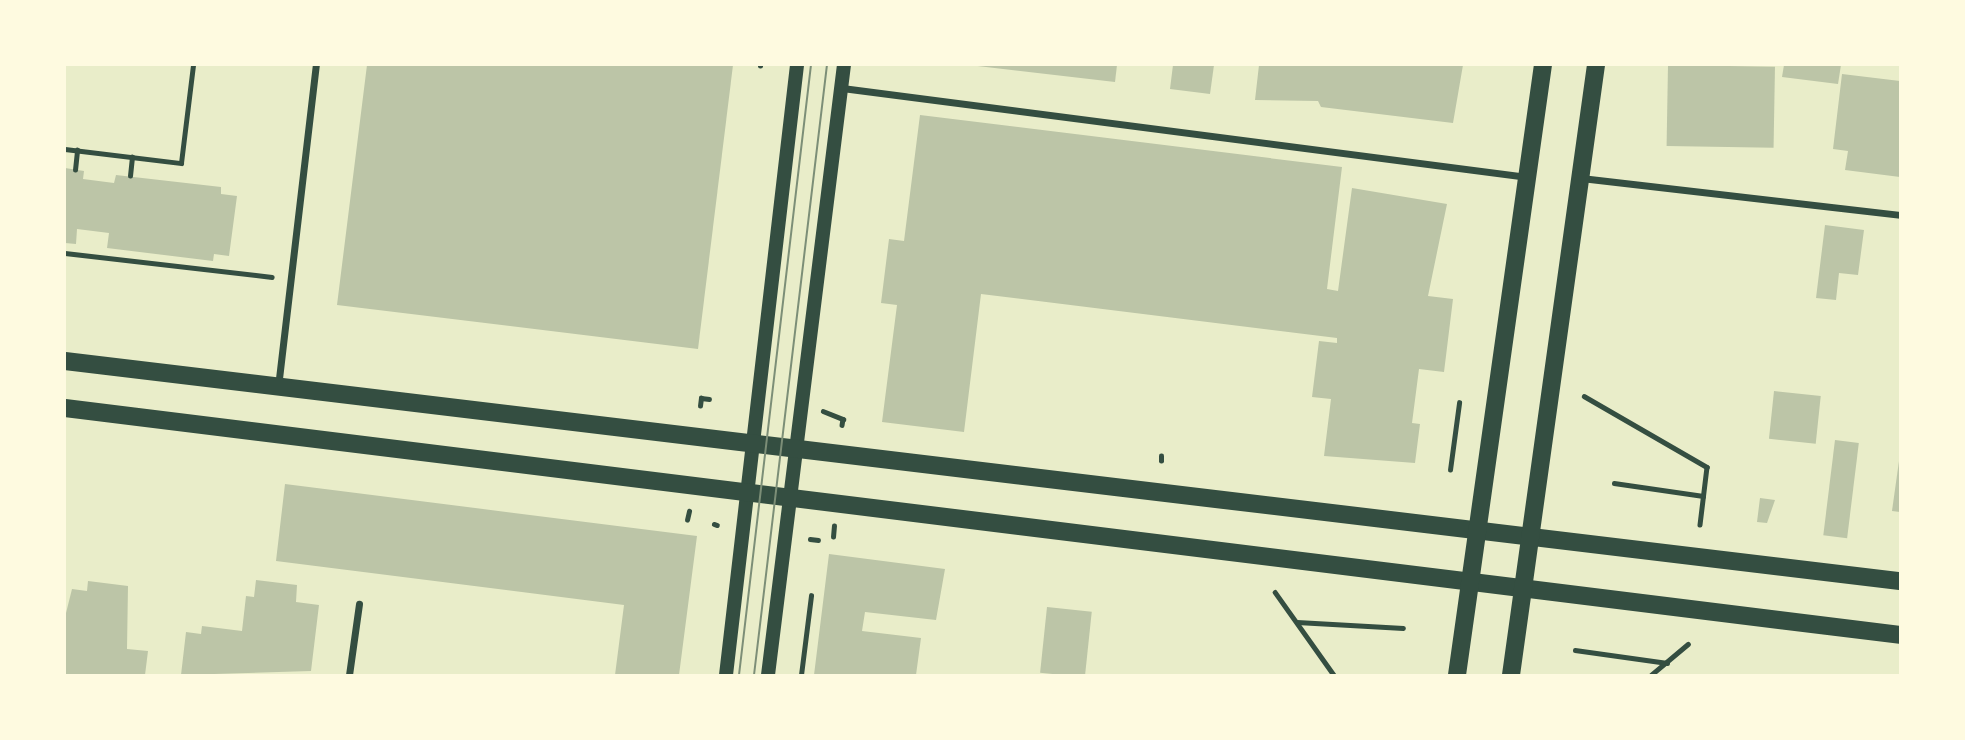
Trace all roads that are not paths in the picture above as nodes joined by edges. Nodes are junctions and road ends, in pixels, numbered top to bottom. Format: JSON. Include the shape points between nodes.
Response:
{"nodes":[{"id":1,"x":316,"y":65,"type":"edge"},
{"id":2,"x":797,"y":65,"type":"edge"},
{"id":3,"x":844,"y":65,"type":"edge"},
{"id":4,"x":1543,"y":65,"type":"edge"},
{"id":5,"x":1596,"y":65,"type":"edge"},
{"id":6,"x":842,"y":88,"type":"junction"},
{"id":7,"x":1527,"y":177,"type":"junction"},
{"id":8,"x":1581,"y":178,"type":"junction"},
{"id":9,"x":1900,"y":215,"type":"edge"},
{"id":10,"x":65,"y":361,"type":"edge"},
{"id":11,"x":278,"y":388,"type":"junction"},
{"id":12,"x":65,"y":408,"type":"edge"},
{"id":13,"x":752,"y":444,"type":"junction"},
{"id":14,"x":796,"y":449,"type":"junction"},
{"id":15,"x":747,"y":495,"type":"junction"},
{"id":16,"x":789,"y":500,"type":"junction"},
{"id":17,"x":1478,"y":528,"type":"junction"},
{"id":18,"x":1530,"y":534,"type":"junction"},
{"id":19,"x":1470,"y":580,"type":"junction"},
{"id":20,"x":1900,"y":581,"type":"edge"},
{"id":21,"x":1522,"y":588,"type":"junction"},
{"id":22,"x":359,"y":604,"type":"dead end"},
{"id":23,"x":1900,"y":635,"type":"edge"},
{"id":24,"x":349,"y":675,"type":"edge"},
{"id":25,"x":726,"y":675,"type":"edge"},
{"id":26,"x":768,"y":675,"type":"edge"},
{"id":27,"x":1457,"y":675,"type":"edge"},
{"id":28,"x":1511,"y":675,"type":"edge"}],
"edges":[{"from":1,"to":11,"type":"street"},
{"from":2,"to":13,"type":"main road"},
{"from":3,"to":6,"type":"main road"},
{"from":4,"to":7,"type":"main road"},
{"from":5,"to":8,"type":"main road"},
{"from":6,"to":7,"type":"street"},
{"from":6,"to":14,"type":"main road"},
{"from":7,"to":17,"type":"main road"},
{"from":8,"to":9,"type":"street"},
{"from":8,"to":18,"type":"main road"},
{"from":10,"to":11,"type":"main road"},
{"from":11,"to":13,"type":"main road"},
{"from":12,"to":15,"type":"main road"},
{"from":13,"to":14,"type":"main road"},
{"from":13,"to":15,"type":"main road"},
{"from":14,"to":16,"type":"main road"},
{"from":14,"to":17,"type":"main road"},
{"from":15,"to":16,"type":"main road"},
{"from":15,"to":25,"type":"main road"},
{"from":16,"to":19,"type":"main road"},
{"from":16,"to":26,"type":"main road"},
{"from":17,"to":18,"type":"main road"},
{"from":17,"to":19,"type":"main road"},
{"from":18,"to":20,"type":"main road"},
{"from":18,"to":21,"type":"main road"},
{"from":19,"to":21,"type":"main road"},
{"from":19,"to":27,"type":"main road"},
{"from":21,"to":23,"type":"main road"},
{"from":21,"to":28,"type":"main road"},
{"from":22,"to":24,"type":"street"}]}
